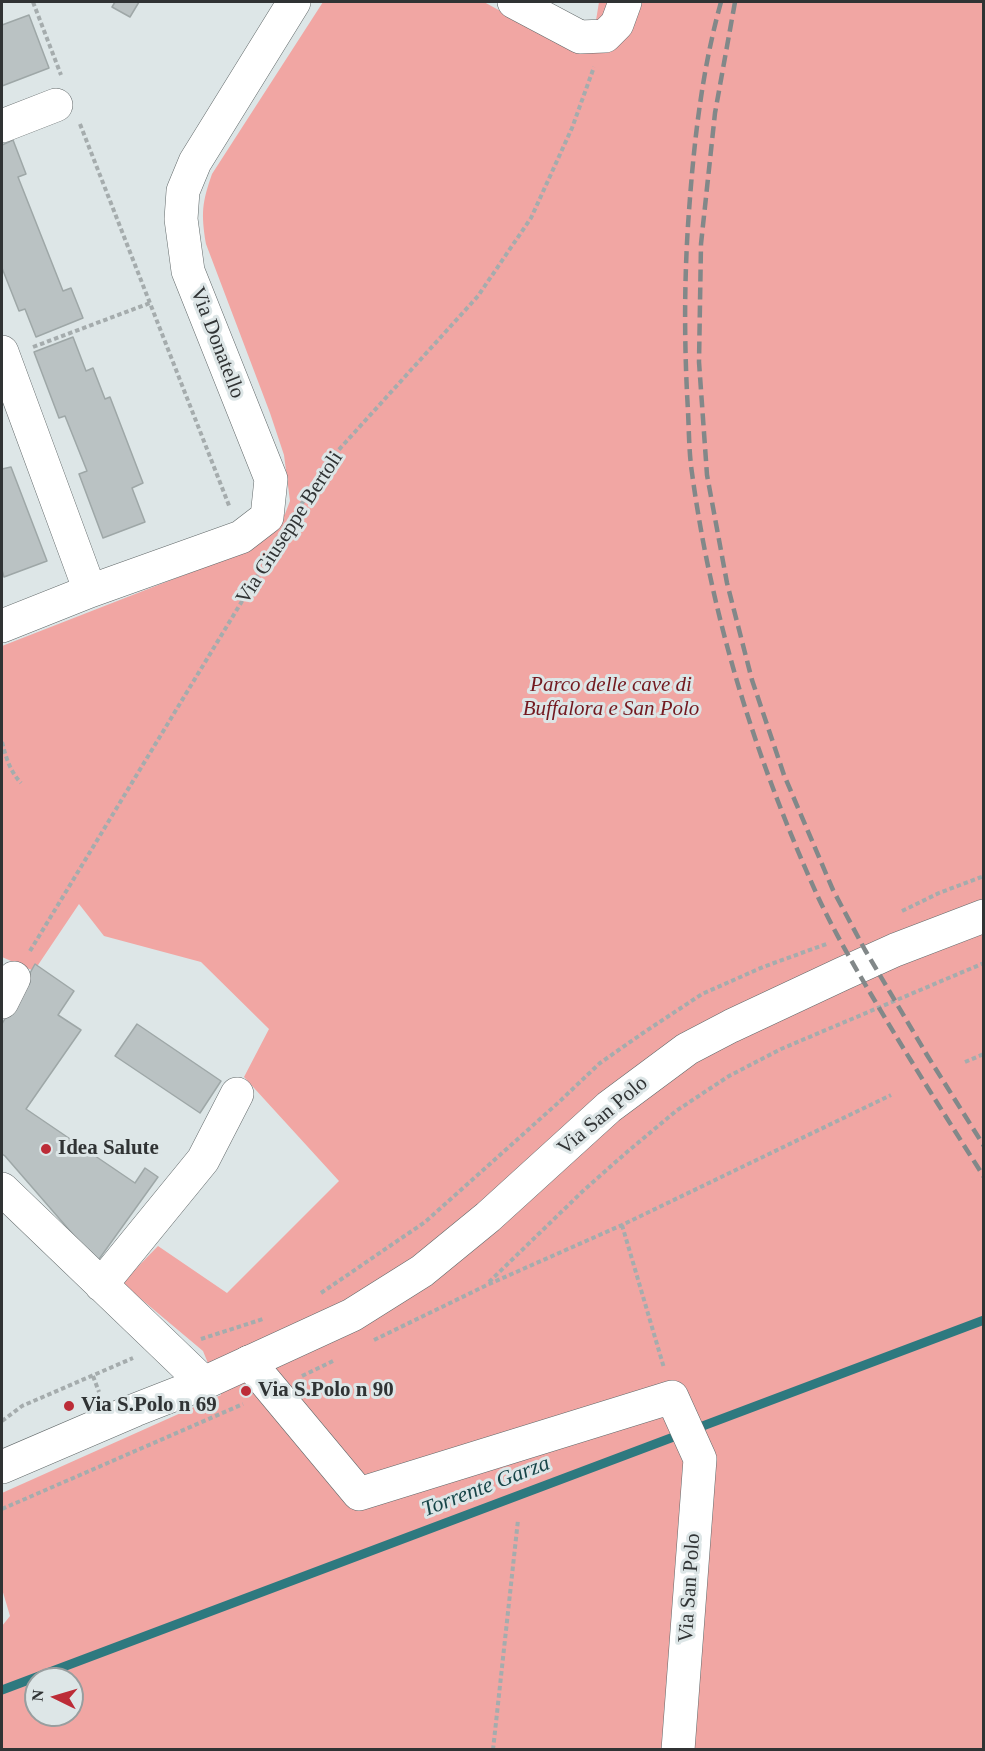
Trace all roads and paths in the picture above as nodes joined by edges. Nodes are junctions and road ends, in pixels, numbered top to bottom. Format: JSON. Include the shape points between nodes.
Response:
{"nodes":[{"id":1,"x":33,"y":2,"type":"edge"},
{"id":2,"x":294,"y":2,"type":"edge"},
{"id":3,"x":514,"y":2,"type":"edge"},
{"id":4,"x":625,"y":2,"type":"edge"},
{"id":5,"x":605,"y":36,"type":"junction"},
{"id":6,"x":66,"y":102,"type":"junction"},
{"id":7,"x":2,"y":126,"type":"edge"},
{"id":8,"x":150,"y":303,"type":"junction"},
{"id":9,"x":2,"y":355,"type":"edge"},
{"id":10,"x":296,"y":513,"type":"dead end"},
{"id":11,"x":241,"y":537,"type":"junction"},
{"id":12,"x":272,"y":552,"type":"dead end"},
{"id":13,"x":90,"y":591,"type":"junction"},
{"id":14,"x":2,"y":626,"type":"edge"},
{"id":15,"x":2,"y":742,"type":"edge"},
{"id":16,"x":21,"y":783,"type":"dead end"},
{"id":17,"x":984,"y":876,"type":"edge"},
{"id":18,"x":899,"y":913,"type":"dead end"},
{"id":19,"x":984,"y":916,"type":"edge"},
{"id":20,"x":837,"y":941,"type":"dead end"},
{"id":21,"x":984,"y":963,"type":"edge"},
{"id":22,"x":8,"y":990,"type":"edge"},
{"id":23,"x":984,"y":1054,"type":"edge"},
{"id":24,"x":965,"y":1062,"type":"dead end"},
{"id":25,"x":237,"y":1094,"type":"dead end"},
{"id":26,"x":891,"y":1095,"type":"dead end"},
{"id":27,"x":2,"y":1189,"type":"edge"},
{"id":28,"x":622,"y":1225,"type":"junction"},
{"id":29,"x":101,"y":1285,"type":"junction"},
{"id":30,"x":317,"y":1295,"type":"dead end"},
{"id":31,"x":266,"y":1318,"type":"dead end"},
{"id":32,"x":168,"y":1349,"type":"junction"},
{"id":33,"x":249,"y":1362,"type":"junction"},
{"id":34,"x":204,"y":1383,"type":"junction"},
{"id":35,"x":672,"y":1397,"type":"junction"},
{"id":36,"x":2,"y":1421,"type":"edge"},
{"id":37,"x":2,"y":1467,"type":"edge"},
{"id":38,"x":518,"y":1520,"type":"dead end"},
{"id":39,"x":493,"y":1749,"type":"edge"},
{"id":40,"x":678,"y":1749,"type":"edge"}],
"edges":[{"from":1,"to":6,"type":"path"},
{"from":2,"to":11,"type":"street","name":"Via Donatello","via":[[195,162],[183,191],[181,219],[189,271],[271,479],[267,517]]},
{"from":3,"to":5,"type":"street","via":[[580,37]]},
{"from":4,"to":5,"type":"street","via":[[617,24]]},
{"from":5,"to":10,"type":"path","name":"Via Giuseppe Bertoli","via":[[572,128],[531,218],[478,296],[325,465]]},
{"from":6,"to":7,"type":"street"},
{"from":6,"to":8,"type":"path"},
{"from":8,"to":9,"type":"path"},
{"from":8,"to":11,"type":"path"},
{"from":9,"to":13,"type":"street"},
{"from":11,"to":13,"type":"street","name":"Via Donatello"},
{"from":12,"to":22,"type":"path","name":"Via Giuseppe Bertoli"},
{"from":13,"to":14,"type":"street","name":"Via Donatello"},
{"from":15,"to":16,"type":"path","via":[[13,774]]},
{"from":17,"to":18,"type":"path"},
{"from":19,"to":33,"type":"street","name":"Via San Polo","via":[[863,964],[687,1049],[609,1107],[422,1271],[352,1315]]},
{"from":20,"to":30,"type":"path","via":[[702,994],[643,1033],[600,1063],[424,1222]]},
{"from":21,"to":28,"type":"path","via":[[781,1049],[729,1076],[676,1111],[627,1152],[487,1285]]},
{"from":23,"to":24,"type":"path"},
{"from":25,"to":29,"type":"street","via":[[203,1160]]},
{"from":26,"to":28,"type":"path"},
{"from":27,"to":29,"type":"street"},
{"from":28,"to":35,"type":"path"},
{"from":29,"to":32,"type":"street"},
{"from":31,"to":32,"type":"path"},
{"from":32,"to":34,"type":"street"},
{"from":32,"to":36,"type":"path","via":[[136,1357],[22,1406]]},
{"from":33,"to":34,"type":"street","name":"Via San Polo"},
{"from":33,"to":35,"type":"street","via":[[359,1494]]},
{"from":34,"to":37,"type":"street","name":"Via San Polo"},
{"from":35,"to":40,"type":"street","name":"Via San Polo","via":[[700,1459]]},
{"from":38,"to":39,"type":"path"}]}
